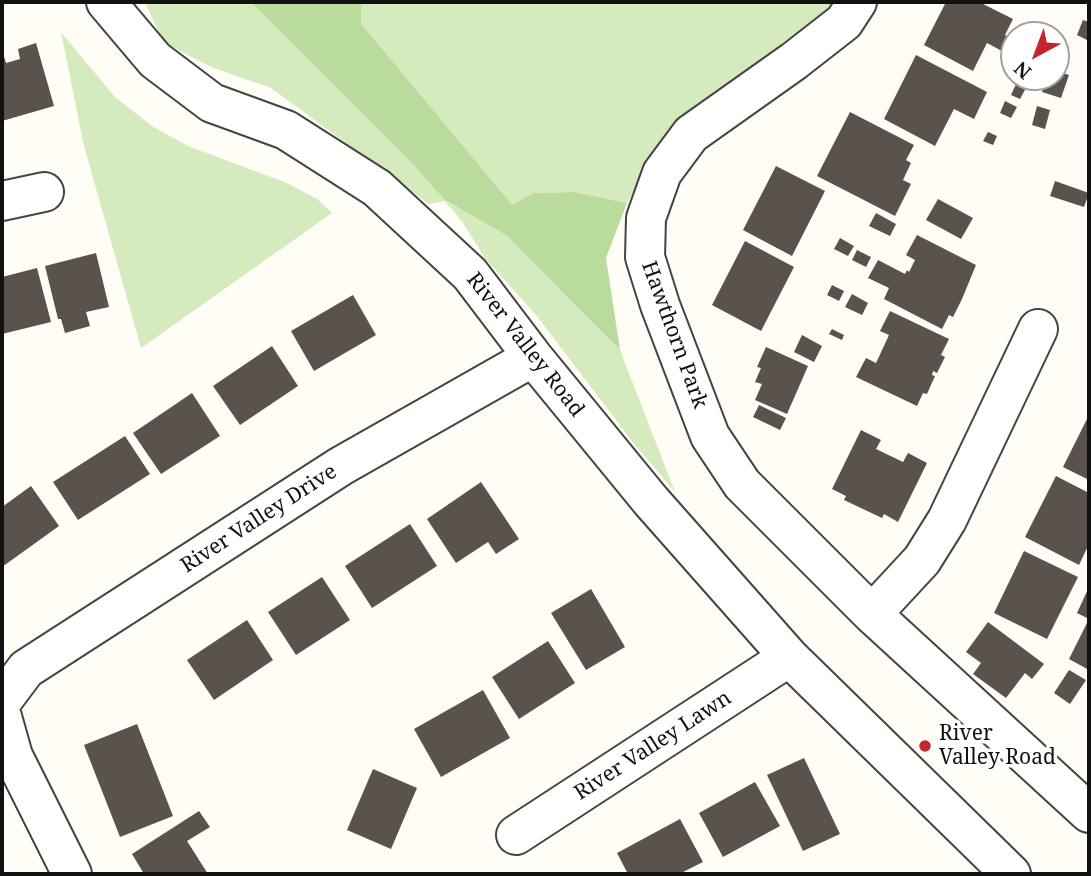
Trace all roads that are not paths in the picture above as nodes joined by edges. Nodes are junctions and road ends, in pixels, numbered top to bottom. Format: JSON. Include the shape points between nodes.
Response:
{"nodes":[{"id":1,"x":106,"y":2,"type":"edge"},
{"id":2,"x":857,"y":2,"type":"edge"},
{"id":3,"x":44,"y":192,"type":"dead end"},
{"id":4,"x":2,"y":201,"type":"edge"},
{"id":5,"x":1038,"y":329,"type":"dead end"},
{"id":6,"x":533,"y":357,"type":"junction"},
{"id":7,"x":872,"y":614,"type":"junction"},
{"id":8,"x":789,"y":657,"type":"junction"},
{"id":9,"x":2,"y":701,"type":"edge"},
{"id":10,"x":2,"y":717,"type":"edge"},
{"id":11,"x":1089,"y":813,"type":"edge"},
{"id":12,"x":516,"y":835,"type":"dead end"},
{"id":13,"x":72,"y":874,"type":"edge"},
{"id":14,"x":1011,"y":874,"type":"edge"}],
"edges":[{"from":1,"to":6,"type":"street","name":"River Valley Road","via":[[155,60],[212,103],[286,130],[377,188],[470,274]]},
{"from":2,"to":7,"type":"street","name":"Hawthorn Park","via":[[844,22],[691,134],[662,173],[646,219],[645,257],[710,436],[742,484]]},
{"from":3,"to":4,"type":"street"},
{"from":5,"to":7,"type":"street","via":[[947,520],[922,560]]},
{"from":6,"to":8,"type":"street","name":"River Valley Road","via":[[651,501]]},
{"from":6,"to":9,"type":"street","name":"River Valley Drive","via":[[341,466],[26,668]]},
{"from":7,"to":11,"type":"street","name":"Hawthorn Park"},
{"from":8,"to":12,"type":"street","name":"River Valley Lawn"},
{"from":8,"to":14,"type":"street","name":"River Valley Road"},
{"from":10,"to":13,"type":"street","via":[[13,756]]}]}
